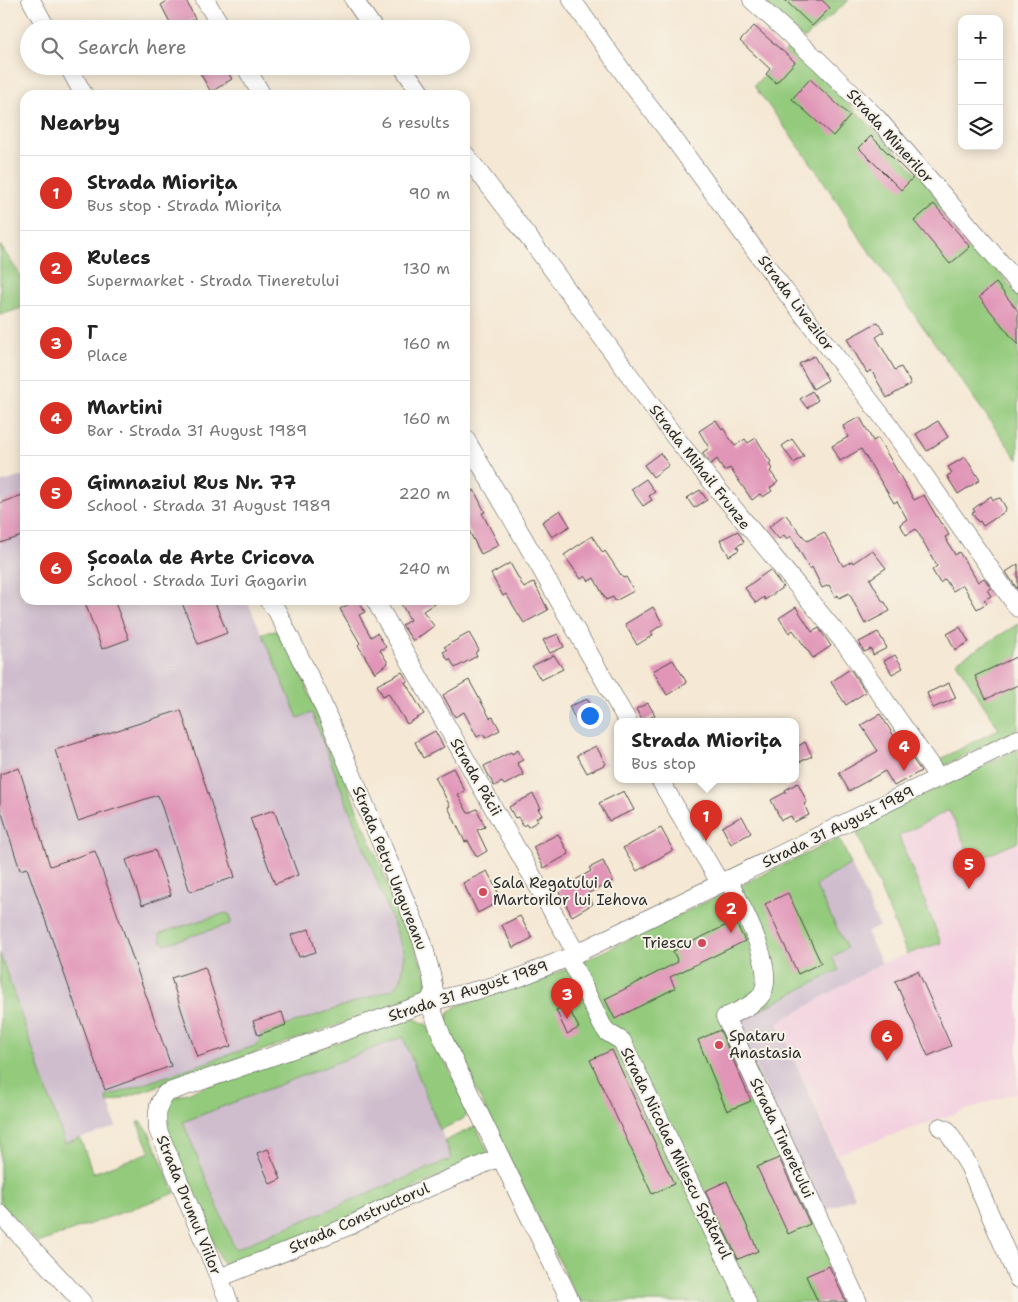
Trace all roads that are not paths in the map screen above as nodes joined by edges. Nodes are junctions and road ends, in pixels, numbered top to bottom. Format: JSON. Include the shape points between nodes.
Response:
{"nodes":[{"id":1,"x":31,"y":0,"type":"edge"},
{"id":2,"x":206,"y":0,"type":"edge"},
{"id":3,"x":354,"y":0,"type":"edge"},
{"id":4,"x":572,"y":0,"type":"edge"},
{"id":5,"x":752,"y":0,"type":"edge"},
{"id":6,"x":42,"y":20,"type":"edge"},
{"id":7,"x":217,"y":20,"type":"edge"},
{"id":8,"x":368,"y":20,"type":"edge"},
{"id":9,"x":73,"y":75,"type":"edge"},
{"id":10,"x":250,"y":75,"type":"edge"},
{"id":11,"x":408,"y":75,"type":"edge"},
{"id":12,"x":81,"y":90,"type":"edge"},
{"id":13,"x":259,"y":90,"type":"edge"},
{"id":14,"x":419,"y":90,"type":"edge"},
{"id":15,"x":470,"y":161,"type":"edge"},
{"id":16,"x":1018,"y":283,"type":"edge"},
{"id":17,"x":470,"y":447,"type":"edge"},
{"id":18,"x":272,"y":605,"type":"edge"},
{"id":19,"x":378,"y":605,"type":"edge"},
{"id":20,"x":1018,"y":608,"type":"edge"},
{"id":21,"x":626,"y":718,"type":"edge"},
{"id":22,"x":1018,"y":739,"type":"edge"},
{"id":23,"x":939,"y":778,"type":"junction"},
{"id":24,"x":662,"y":783,"type":"edge"},
{"id":25,"x":724,"y":881,"type":"junction"},
{"id":26,"x":573,"y":955,"type":"junction"},
{"id":27,"x":429,"y":1002,"type":"junction"},
{"id":28,"x":158,"y":1107,"type":"joint"},
{"id":29,"x":940,"y":1127,"type":"dead end"},
{"id":30,"x":500,"y":1157,"type":"junction"},
{"id":31,"x":0,"y":1214,"type":"edge"},
{"id":32,"x":219,"y":1278,"type":"junction"},
{"id":33,"x":1018,"y":1279,"type":"edge"},
{"id":34,"x":82,"y":1302,"type":"edge"},
{"id":35,"x":229,"y":1302,"type":"edge"},
{"id":36,"x":571,"y":1302,"type":"edge"},
{"id":37,"x":747,"y":1302,"type":"edge"},
{"id":38,"x":858,"y":1302,"type":"edge"}],
"edges":[{"from":1,"to":6,"type":"street"},
{"from":2,"to":7,"type":"street"},
{"from":3,"to":8,"type":"street"},
{"from":4,"to":20,"type":"street","name":"Strada Livezilor","via":[[785,291],[888,424]]},
{"from":5,"to":16,"type":"street","name":"Strada Minerilor","via":[[876,118]]},
{"from":9,"to":12,"type":"street"},
{"from":10,"to":13,"type":"street"},
{"from":11,"to":14,"type":"street"},
{"from":15,"to":23,"type":"street","name":"Strada Mihail Frunze","via":[[674,436],[846,646]]},
{"from":17,"to":21,"type":"street"},
{"from":18,"to":27,"type":"street","name":"Strada Petru Ungureanu","via":[[319,696],[422,940],[434,991]]},
{"from":19,"to":26,"type":"street","name":"Strada Păcii"},
{"from":22,"to":23,"type":"street","name":"Strada 31 August 1989"},
{"from":23,"to":25,"type":"street","name":"Strada 31 August 1989"},
{"from":24,"to":25,"type":"street"},
{"from":25,"to":26,"type":"street","name":"Strada 31 August 1989"},
{"from":25,"to":38,"type":"street","name":"Strada Tineretului","via":[[761,951],[766,972],[765,987],[760,997],[746,1008],[725,1017]]},
{"from":26,"to":27,"type":"street","name":"Strada 31 August 1989","via":[[500,984]]},
{"from":26,"to":37,"type":"street","name":"Strada Nicolae Milescu Spătarul","via":[[602,1025],[622,1041]]},
{"from":27,"to":28,"type":"street","name":"Strada 31 August 1989","via":[[171,1091],[163,1096]]},
{"from":27,"to":30,"type":"street","name":"Strada Petru Ungureanu","via":[[443,1039]]},
{"from":28,"to":32,"type":"street","name":"Strada Drumul Viilor","via":[[158,1130]]},
{"from":29,"to":33,"type":"street","via":[[947,1130],[969,1166]]},
{"from":30,"to":32,"type":"street","name":"Strada Constructorul","via":[[349,1226]]},
{"from":30,"to":36,"type":"street","name":"Strada Petru Ungureanu"},
{"from":31,"to":34,"type":"street"},
{"from":32,"to":35,"type":"street","name":"Strada Drumul Viilor"}]}
